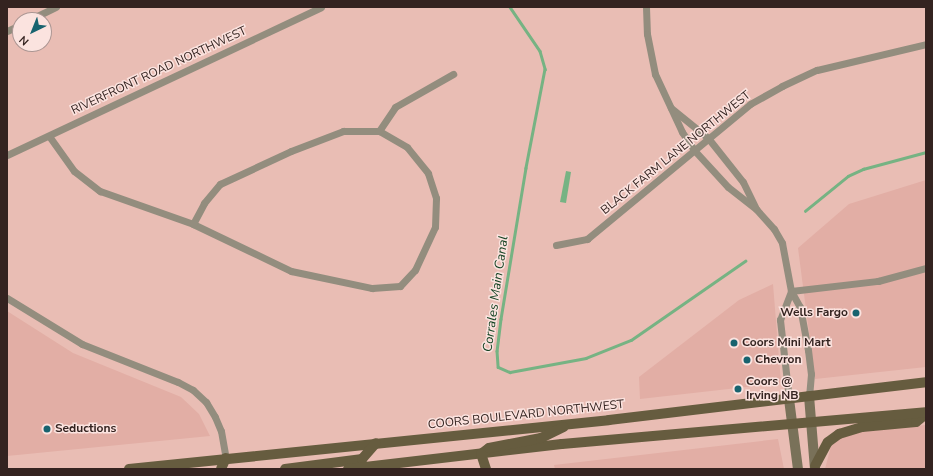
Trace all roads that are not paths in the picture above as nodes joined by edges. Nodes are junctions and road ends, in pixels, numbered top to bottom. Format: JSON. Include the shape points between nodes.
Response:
{"nodes":[{"id":1,"x":56,"y":7,"type":"edge"},
{"id":2,"x":321,"y":7,"type":"edge"},
{"id":3,"x":646,"y":7,"type":"edge"},
{"id":4,"x":46,"y":12,"type":"edge"},
{"id":5,"x":926,"y":44,"type":"edge"},
{"id":6,"x":453,"y":74,"type":"dead end"},
{"id":7,"x":670,"y":106,"type":"junction"},
{"id":8,"x":379,"y":131,"type":"junction"},
{"id":9,"x":49,"y":136,"type":"junction"},
{"id":10,"x":708,"y":138,"type":"junction"},
{"id":11,"x":694,"y":150,"type":"junction"},
{"id":12,"x":7,"y":155,"type":"edge"},
{"id":13,"x":756,"y":209,"type":"junction"},
{"id":14,"x":193,"y":224,"type":"junction"},
{"id":15,"x":556,"y":245,"type":"dead end"},
{"id":16,"x":926,"y":268,"type":"edge"},
{"id":17,"x":791,"y":291,"type":"junction"},
{"id":18,"x":7,"y":298,"type":"edge"},
{"id":19,"x":926,"y":382,"type":"edge"},
{"id":20,"x":809,"y":396,"type":"junction"},
{"id":21,"x":789,"y":399,"type":"junction"},
{"id":22,"x":926,"y":413,"type":"edge"},
{"id":23,"x":811,"y":422,"type":"junction"},
{"id":24,"x":791,"y":423,"type":"junction"},
{"id":25,"x":571,"y":424,"type":"junction"},
{"id":26,"x":376,"y":443,"type":"junction"},
{"id":27,"x":481,"y":454,"type":"junction"},
{"id":28,"x":226,"y":458,"type":"junction"},
{"id":29,"x":815,"y":468,"type":"edge"},
{"id":30,"x":129,"y":469,"type":"edge"},
{"id":31,"x":221,"y":469,"type":"edge"},
{"id":32,"x":285,"y":469,"type":"edge"},
{"id":33,"x":348,"y":469,"type":"edge"},
{"id":34,"x":486,"y":469,"type":"edge"},
{"id":35,"x":798,"y":469,"type":"edge"}],
"edges":[{"from":1,"to":4,"type":"street"},
{"from":2,"to":9,"type":"street","name":"RIVERFRONT ROAD NORTHWEST"},
{"from":3,"to":7,"type":"street","via":[[649,50],[655,74]]},
{"from":5,"to":10,"type":"street","name":"BLACK FARM LANE NORTHWEST","via":[[817,70],[750,104]]},
{"from":6,"to":8,"type":"street","via":[[395,107]]},
{"from":7,"to":10,"type":"street"},
{"from":7,"to":11,"type":"street"},
{"from":8,"to":14,"type":"street","via":[[343,131],[291,151],[220,184],[204,203]]},
{"from":8,"to":14,"type":"street","via":[[407,147],[428,173],[436,198],[435,228],[415,270],[400,286],[372,288],[291,271]]},
{"from":9,"to":12,"type":"street","name":"RIVERFRONT ROAD NORTHWEST"},
{"from":9,"to":14,"type":"street","via":[[74,172],[100,191]]},
{"from":10,"to":11,"type":"street","name":"BLACK FARM LANE NORTHWEST"},
{"from":10,"to":13,"type":"street","via":[[743,182]]},
{"from":11,"to":13,"type":"street","via":[[728,187]]},
{"from":11,"to":15,"type":"street","name":"BLACK FARM LANE NORTHWEST","via":[[587,239]]},
{"from":13,"to":17,"type":"street","via":[[774,229],[782,243]]},
{"from":16,"to":17,"type":"street","via":[[878,280]]},
{"from":17,"to":20,"type":"street","via":[[800,307],[808,350],[811,374]]},
{"from":17,"to":21,"type":"street","via":[[780,320]]},
{"from":18,"to":28,"type":"street","via":[[37,319],[93,349],[193,390],[206,402],[216,417]]},
{"from":19,"to":20,"type":"main road","name":"COORS BOULEVARD NORTHWEST"},
{"from":20,"to":21,"type":"main road","name":"COORS BOULEVARD NORTHWEST"},
{"from":20,"to":23,"type":"street"},
{"from":21,"to":24,"type":"street"},
{"from":21,"to":25,"type":"main road","name":"COORS BOULEVARD NORTHWEST"},
{"from":22,"to":23,"type":"main road"},
{"from":22,"to":29,"type":"main road","via":[[916,422],[862,427],[839,434],[828,442]]},
{"from":23,"to":24,"type":"main road"},
{"from":23,"to":29,"type":"street"},
{"from":24,"to":27,"type":"main road"},
{"from":24,"to":35,"type":"street"},
{"from":25,"to":26,"type":"main road","name":"COORS BOULEVARD NORTHWEST"},
{"from":25,"to":27,"type":"main road","via":[[541,438],[489,448]]},
{"from":26,"to":28,"type":"main road","name":"COORS BOULEVARD NORTHWEST"},
{"from":26,"to":32,"type":"main road","via":[[362,459]]},
{"from":27,"to":33,"type":"main road"},
{"from":27,"to":34,"type":"main road"},
{"from":28,"to":30,"type":"main road","name":"COORS BOULEVARD NORTHWEST"},
{"from":28,"to":31,"type":"main road"}]}
